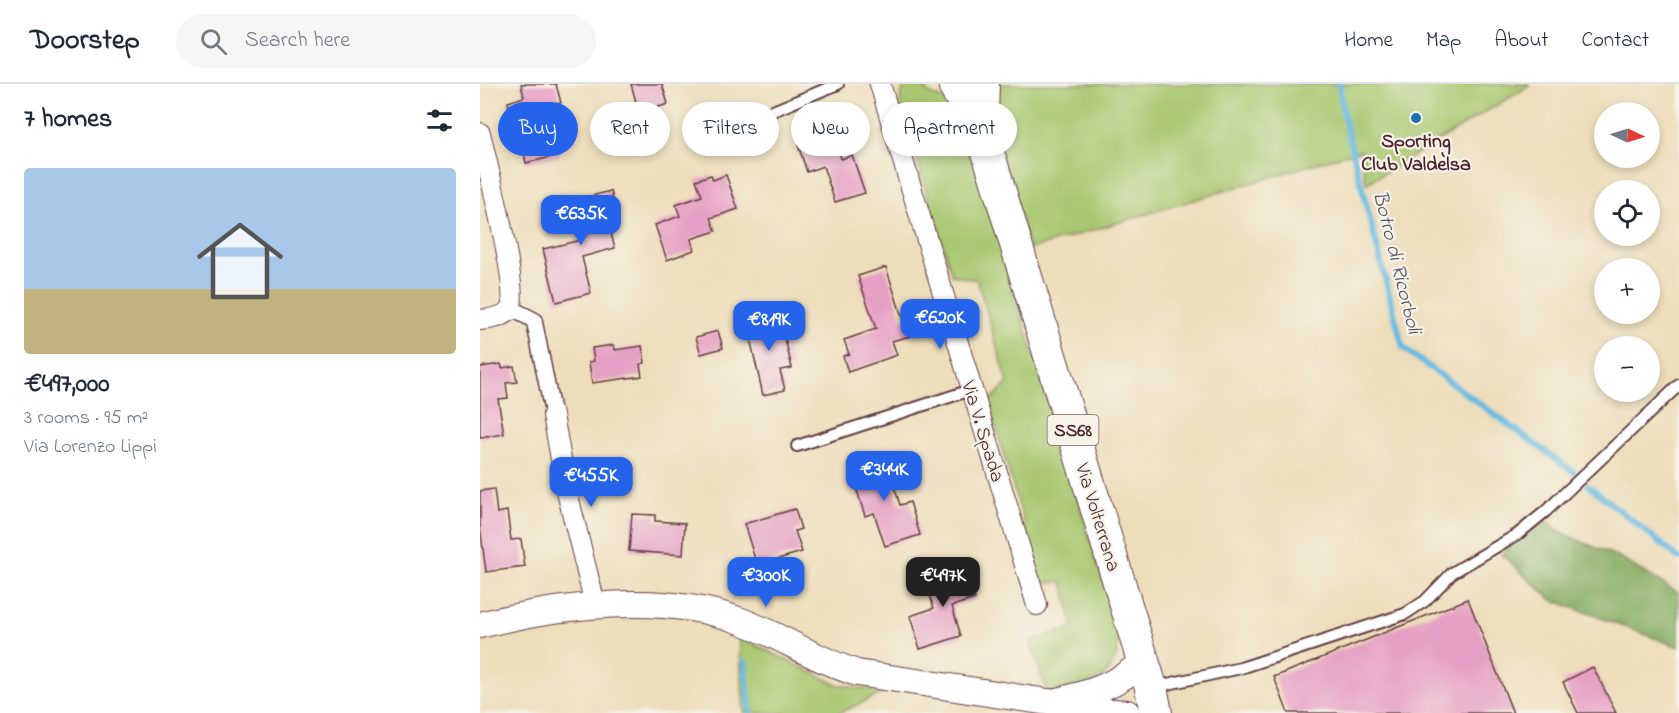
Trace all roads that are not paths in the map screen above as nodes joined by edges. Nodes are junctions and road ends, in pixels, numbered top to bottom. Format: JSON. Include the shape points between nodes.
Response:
{"nodes":[{"id":1,"x":838,"y":84,"type":"edge"},
{"id":2,"x":880,"y":84,"type":"edge"},
{"id":3,"x":962,"y":85,"type":"edge"},
{"id":4,"x":779,"y":109,"type":"edge"},
{"id":5,"x":480,"y":133,"type":"edge"},
{"id":6,"x":510,"y":308,"type":"junction"},
{"id":7,"x":480,"y":320,"type":"edge"},
{"id":8,"x":1679,"y":385,"type":"edge"},
{"id":9,"x":971,"y":390,"type":"junction"},
{"id":10,"x":553,"y":415,"type":"joint"},
{"id":11,"x":797,"y":446,"type":"dead end"},
{"id":12,"x":593,"y":605,"type":"junction"},
{"id":13,"x":1037,"y":605,"type":"dead end"},
{"id":14,"x":480,"y":625,"type":"edge"},
{"id":15,"x":1150,"y":688,"type":"edge"},
{"id":16,"x":1048,"y":702,"type":"junction"},
{"id":17,"x":1126,"y":713,"type":"edge"}],
"edges":[{"from":1,"to":4,"type":"lane"},
{"from":2,"to":9,"type":"street","name":"Via V. Spada"},
{"from":3,"to":15,"type":"main road","name":"Via Volterrana","number":"SS68","via":[[987,148]]},
{"from":5,"to":6,"type":"street","via":[[509,271]]},
{"from":6,"to":7,"type":"street","via":[[501,316]]},
{"from":6,"to":10,"type":"street","via":[[534,320]]},
{"from":8,"to":15,"type":"lane","via":[[1546,511],[1518,534],[1452,573],[1405,614],[1240,668]]},
{"from":9,"to":11,"type":"lane"},
{"from":9,"to":13,"type":"street","name":"Via V. Spada"},
{"from":10,"to":12,"type":"street"},
{"from":12,"to":14,"type":"street","via":[[519,615]]},
{"from":12,"to":16,"type":"street","via":[[666,605],[704,610],[739,620],[857,673]]},
{"from":15,"to":16,"type":"street","via":[[1115,683]]},
{"from":16,"to":17,"type":"street","via":[[1075,709]]}]}
